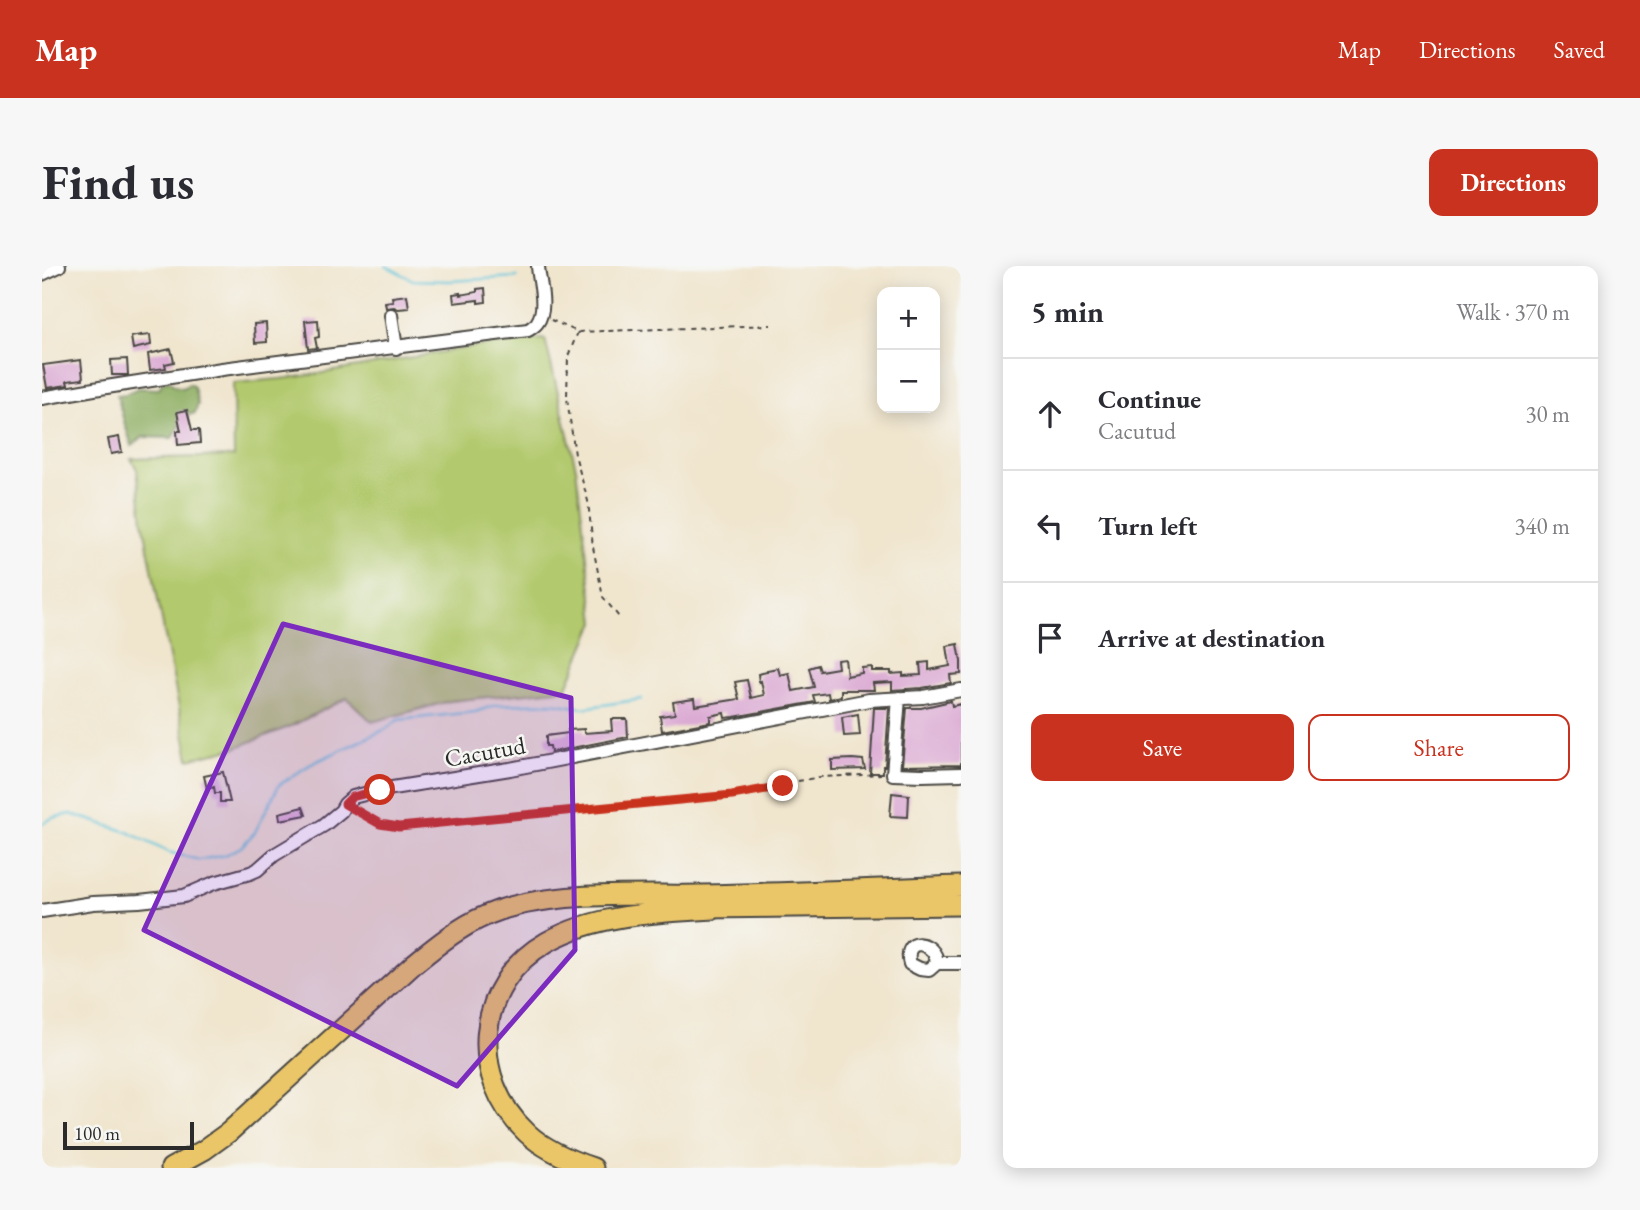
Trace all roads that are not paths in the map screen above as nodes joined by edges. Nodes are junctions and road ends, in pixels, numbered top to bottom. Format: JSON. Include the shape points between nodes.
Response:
{"nodes":[{"id":1,"x":59,"y":266,"type":"edge"},
{"id":2,"x":538,"y":266,"type":"edge"},
{"id":3,"x":42,"y":275,"type":"edge"},
{"id":4,"x":391,"y":315,"type":"dead end"},
{"id":5,"x":396,"y":348,"type":"junction"},
{"id":6,"x":42,"y":398,"type":"edge"},
{"id":7,"x":961,"y":690,"type":"edge"},
{"id":8,"x":899,"y":698,"type":"junction"},
{"id":9,"x":961,"y":774,"type":"edge"},
{"id":10,"x":961,"y":886,"type":"edge"},
{"id":11,"x":961,"y":905,"type":"edge"},
{"id":12,"x":742,"y":908,"type":"junction"},
{"id":13,"x":42,"y":911,"type":"edge"},
{"id":14,"x":415,"y":963,"type":"junction"},
{"id":15,"x":937,"y":963,"type":"dead end"},
{"id":16,"x":961,"y":963,"type":"edge"},
{"id":17,"x":171,"y":1168,"type":"edge"},
{"id":18,"x":593,"y":1168,"type":"edge"}],
"edges":[{"from":1,"to":3,"type":"street"},
{"from":2,"to":5,"type":"street","via":[[540,316],[528,330]]},
{"from":4,"to":5,"type":"street"},
{"from":5,"to":6,"type":"street","via":[[222,369]]},
{"from":7,"to":8,"type":"street","name":"Cacutud"},
{"from":8,"to":9,"type":"street","via":[[893,774]]},
{"from":8,"to":13,"type":"street","name":"Cacutud","via":[[380,790],[352,797],[324,825],[257,870],[184,896]]},
{"from":10,"to":14,"type":"highway","via":[[547,900],[476,920]]},
{"from":11,"to":12,"type":"highway"},
{"from":12,"to":14,"type":"highway","via":[[583,908],[530,914],[485,928]]},
{"from":12,"to":18,"type":"highway","via":[[640,915],[589,924],[531,953],[499,992],[486,1045],[498,1095],[527,1134],[562,1156]]},
{"from":14,"to":17,"type":"highway","via":[[229,1132]]},
{"from":15,"to":16,"type":"street"}]}
